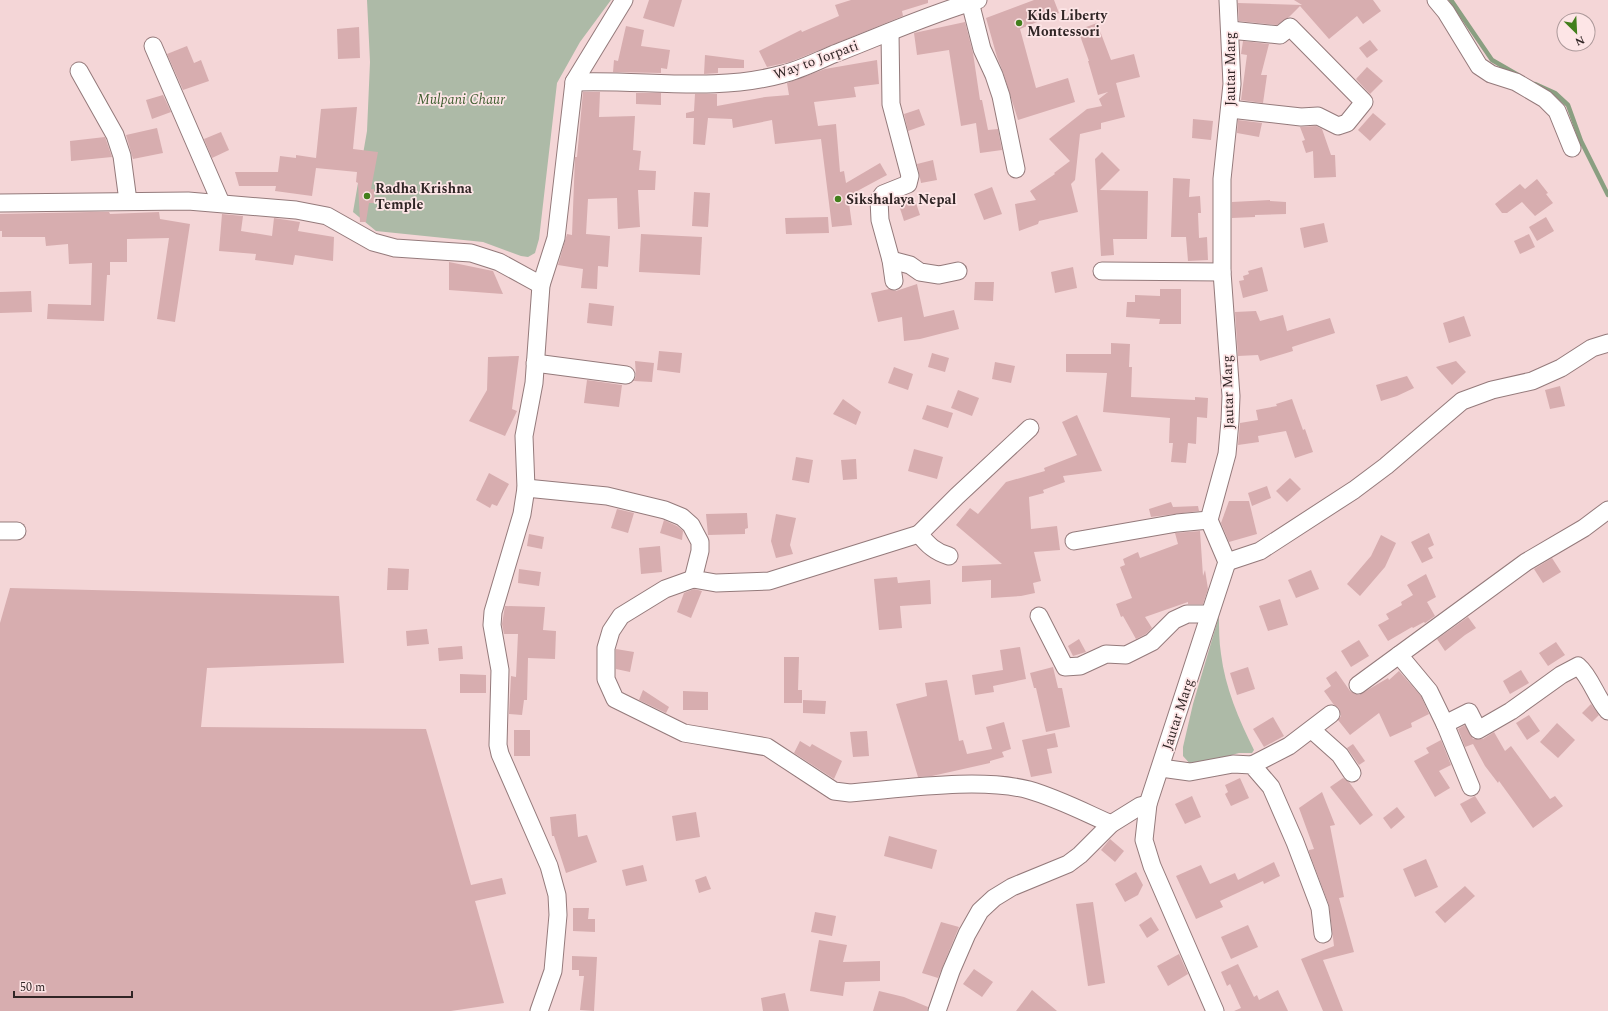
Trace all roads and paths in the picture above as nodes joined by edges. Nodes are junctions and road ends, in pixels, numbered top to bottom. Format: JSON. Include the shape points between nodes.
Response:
{"nodes":[{"id":1,"x":624,"y":0,"type":"edge"},
{"id":2,"x":1228,"y":0,"type":"edge"},
{"id":3,"x":1436,"y":0,"type":"edge"},
{"id":4,"x":974,"y":1,"type":"edge"},
{"id":5,"x":1230,"y":30,"type":"junction"},
{"id":6,"x":890,"y":32,"type":"junction"},
{"id":7,"x":153,"y":46,"type":"dead end"},
{"id":8,"x":79,"y":71,"type":"dead end"},
{"id":9,"x":574,"y":82,"type":"junction"},
{"id":10,"x":1230,"y":109,"type":"junction"},
{"id":11,"x":1572,"y":148,"type":"dead end"},
{"id":12,"x":1016,"y":169,"type":"dead end"},
{"id":13,"x":128,"y":201,"type":"junction"},
{"id":14,"x":0,"y":203,"type":"edge"},
{"id":15,"x":221,"y":203,"type":"junction"},
{"id":16,"x":891,"y":260,"type":"junction"},
{"id":17,"x":958,"y":271,"type":"dead end"},
{"id":18,"x":1102,"y":271,"type":"dead end"},
{"id":19,"x":1222,"y":272,"type":"junction"},
{"id":20,"x":894,"y":281,"type":"dead end"},
{"id":21,"x":541,"y":285,"type":"junction"},
{"id":22,"x":1608,"y":343,"type":"edge"},
{"id":23,"x":535,"y":363,"type":"junction"},
{"id":24,"x":626,"y":375,"type":"dead end"},
{"id":25,"x":1030,"y":428,"type":"dead end"},
{"id":26,"x":526,"y":488,"type":"junction"},
{"id":27,"x":1608,"y":510,"type":"edge"},
{"id":28,"x":1209,"y":520,"type":"junction"},
{"id":29,"x":919,"y":534,"type":"junction"},
{"id":30,"x":1074,"y":541,"type":"dead end"},
{"id":31,"x":949,"y":556,"type":"dead end"},
{"id":32,"x":1226,"y":562,"type":"junction"},
{"id":33,"x":693,"y":579,"type":"junction"},
{"id":34,"x":1209,"y":614,"type":"junction"},
{"id":35,"x":1039,"y":616,"type":"dead end"},
{"id":36,"x":1399,"y":655,"type":"junction"},
{"id":37,"x":1358,"y":685,"type":"dead end"},
{"id":38,"x":1608,"y":711,"type":"edge"},
{"id":39,"x":1331,"y":714,"type":"dead end"},
{"id":40,"x":1445,"y":724,"type":"junction"},
{"id":41,"x":1312,"y":730,"type":"junction"},
{"id":42,"x":1252,"y":765,"type":"junction"},
{"id":43,"x":1161,"y":768,"type":"junction"},
{"id":44,"x":1352,"y":773,"type":"dead end"},
{"id":45,"x":1471,"y":787,"type":"dead end"},
{"id":46,"x":1148,"y":804,"type":"junction"},
{"id":47,"x":1111,"y":824,"type":"junction"},
{"id":48,"x":1322,"y":934,"type":"dead end"},
{"id":49,"x":539,"y":1011,"type":"edge"},
{"id":50,"x":937,"y":1011,"type":"edge"},
{"id":51,"x":1215,"y":1011,"type":"edge"}],
"edges":[{"from":1,"to":9,"type":"street"},
{"from":2,"to":5,"type":"street","name":"Jautar Marg"},
{"from":3,"to":11,"type":"street","via":[[1479,66],[1491,74],[1516,82],[1545,99],[1557,111]]},
{"from":4,"to":6,"type":"street","name":"Way to Jorpati"},
{"from":4,"to":12,"type":"street","via":[[982,49],[1001,96]]},
{"from":5,"to":10,"type":"street","name":"Jautar Marg"},
{"from":5,"to":10,"type":"street","via":[[1280,35],[1290,27],[1364,102],[1347,123],[1338,126],[1318,116],[1301,117]]},
{"from":6,"to":9,"type":"street","name":"Way to Jorpati","via":[[783,74],[735,84]]},
{"from":6,"to":16,"type":"street","via":[[891,104],[910,176],[908,184],[883,194],[879,200],[880,220]]},
{"from":7,"to":15,"type":"street"},
{"from":8,"to":13,"type":"street","via":[[115,135],[122,156]]},
{"from":9,"to":21,"type":"street","via":[[556,238]]},
{"from":10,"to":19,"type":"street","name":"Jautar Marg","via":[[1222,179]]},
{"from":13,"to":14,"type":"street"},
{"from":13,"to":15,"type":"street"},
{"from":15,"to":21,"type":"street","via":[[296,210],[326,216],[373,242],[395,248],[471,253],[499,262]]},
{"from":16,"to":17,"type":"street","via":[[910,265],[920,272],[939,275]]},
{"from":16,"to":20,"type":"street"},
{"from":18,"to":19,"type":"street"},
{"from":19,"to":28,"type":"street","name":"Jautar Marg","via":[[1231,396],[1230,421],[1227,454]]},
{"from":21,"to":23,"type":"street"},
{"from":22,"to":32,"type":"street","via":[[1592,348],[1561,368],[1532,381],[1492,390],[1462,401],[1354,490],[1260,551]]},
{"from":23,"to":24,"type":"street"},
{"from":23,"to":26,"type":"street","via":[[524,436]]},
{"from":25,"to":29,"type":"street"},
{"from":26,"to":33,"type":"street","via":[[607,496],[665,510],[682,517],[700,542]]},
{"from":26,"to":49,"type":"street","via":[[522,514],[496,596],[492,625],[500,670],[500,754],[549,866],[557,896],[558,915],[553,971]]},
{"from":27,"to":36,"type":"street","via":[[1584,528],[1526,562]]},
{"from":28,"to":30,"type":"street"},
{"from":28,"to":32,"type":"street"},
{"from":29,"to":31,"type":"street","via":[[929,546]]},
{"from":29,"to":33,"type":"street","via":[[769,581],[716,583]]},
{"from":32,"to":34,"type":"street","name":"Jautar Marg"},
{"from":33,"to":47,"type":"street","via":[[665,589],[621,616],[611,631],[606,648],[606,679],[615,699],[684,733],[767,747],[834,791],[850,794],[956,785],[1000,785],[1039,794]]},
{"from":34,"to":35,"type":"street","via":[[1187,614],[1174,620],[1152,642],[1136,651],[1119,656],[1106,654],[1072,668],[1065,667]]},
{"from":34,"to":43,"type":"street","name":"Jautar Marg"},
{"from":36,"to":37,"type":"street"},
{"from":36,"to":40,"type":"street","via":[[1429,691]]},
{"from":38,"to":40,"type":"street","via":[[1578,666],[1478,730],[1468,712]]},
{"from":39,"to":41,"type":"street"},
{"from":40,"to":45,"type":"street"},
{"from":41,"to":42,"type":"street","via":[[1289,746]]},
{"from":41,"to":44,"type":"street","via":[[1340,755]]},
{"from":42,"to":43,"type":"street","via":[[1233,764],[1190,772]]},
{"from":42,"to":48,"type":"street","via":[[1271,787],[1295,842],[1320,908]]},
{"from":43,"to":46,"type":"street","name":"Jautar Marg"},
{"from":46,"to":47,"type":"street","via":[[1140,806]]},
{"from":46,"to":51,"type":"street","name":"Jautar Marg","via":[[1144,840],[1152,866]]},
{"from":47,"to":50,"type":"street","via":[[1068,864],[1012,887],[980,911],[956,959]]}]}
